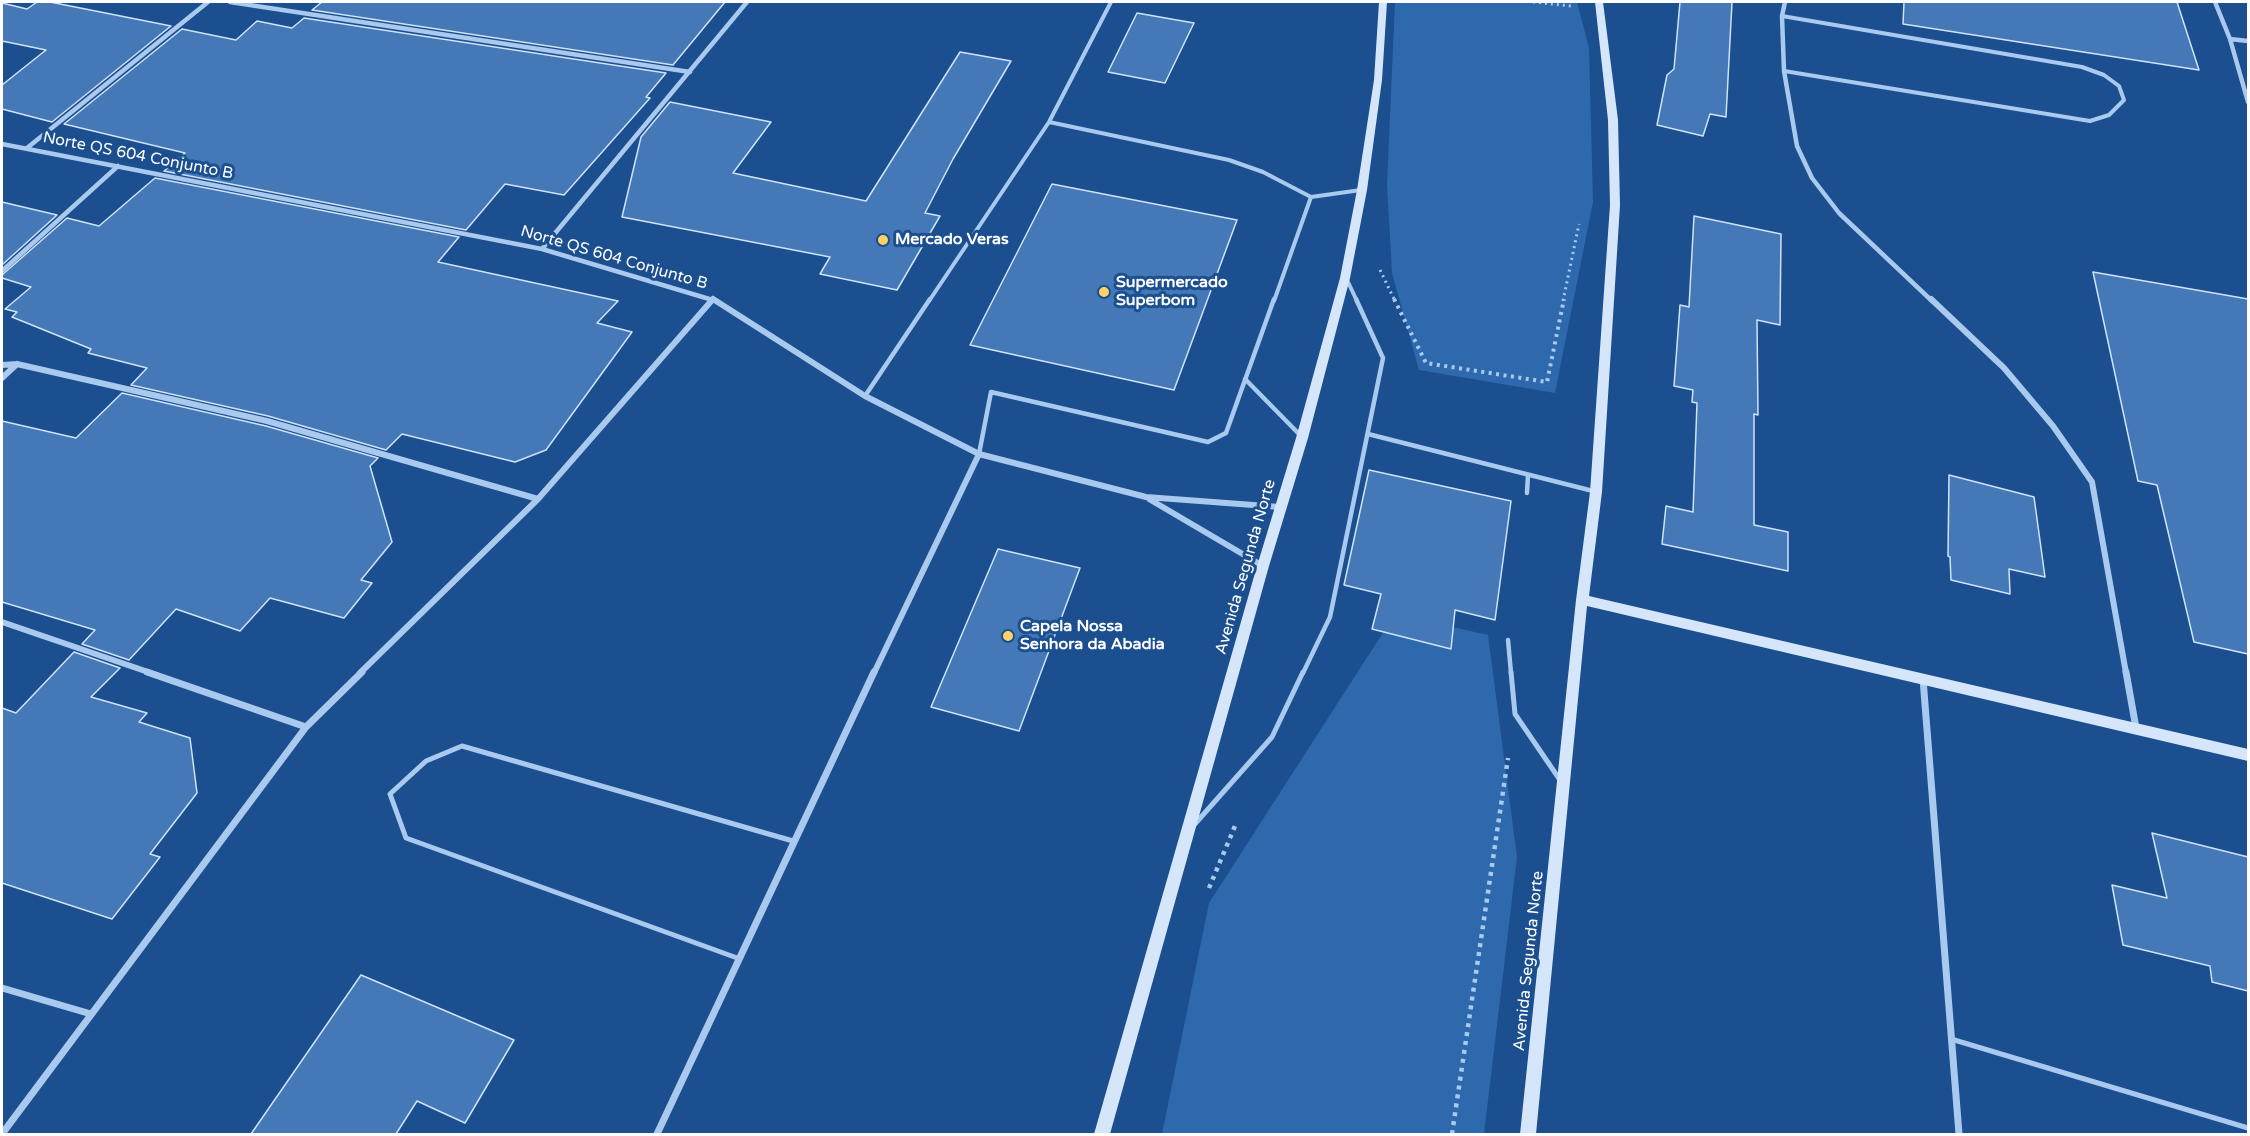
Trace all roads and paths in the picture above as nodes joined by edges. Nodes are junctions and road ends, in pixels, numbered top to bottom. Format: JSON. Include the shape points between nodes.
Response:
{"nodes":[{"id":1,"x":208,"y":2,"type":"edge"},
{"id":2,"x":230,"y":2,"type":"edge"},
{"id":3,"x":747,"y":2,"type":"edge"},
{"id":4,"x":1111,"y":2,"type":"edge"},
{"id":5,"x":1383,"y":2,"type":"edge"},
{"id":6,"x":1565,"y":2,"type":"edge"},
{"id":7,"x":1599,"y":2,"type":"edge"},
{"id":8,"x":1785,"y":2,"type":"edge"},
{"id":9,"x":2215,"y":2,"type":"edge"},
{"id":10,"x":1569,"y":15,"type":"dead end"},
{"id":11,"x":1782,"y":16,"type":"junction"},
{"id":12,"x":2230,"y":39,"type":"junction"},
{"id":13,"x":2248,"y":41,"type":"edge"},
{"id":14,"x":1784,"y":71,"type":"junction"},
{"id":15,"x":690,"y":72,"type":"junction"},
{"id":16,"x":2248,"y":102,"type":"edge"},
{"id":17,"x":1049,"y":122,"type":"junction"},
{"id":18,"x":2,"y":144,"type":"edge"},
{"id":19,"x":27,"y":148,"type":"junction"},
{"id":20,"x":117,"y":166,"type":"junction"},
{"id":21,"x":1362,"y":190,"type":"junction"},
{"id":22,"x":1311,"y":196,"type":"junction"},
{"id":23,"x":1582,"y":213,"type":"dead end"},
{"id":24,"x":543,"y":249,"type":"junction"},
{"id":25,"x":1377,"y":265,"type":"dead end"},
{"id":26,"x":2,"y":271,"type":"edge"},
{"id":27,"x":1345,"y":278,"type":"junction"},
{"id":28,"x":713,"y":299,"type":"junction"},
{"id":29,"x":17,"y":364,"type":"junction"},
{"id":30,"x":2,"y":365,"type":"edge"},
{"id":31,"x":2,"y":378,"type":"edge"},
{"id":32,"x":1245,"y":379,"type":"junction"},
{"id":33,"x":865,"y":396,"type":"junction"},
{"id":34,"x":1368,"y":434,"type":"junction"},
{"id":35,"x":1302,"y":438,"type":"junction"},
{"id":36,"x":979,"y":454,"type":"junction"},
{"id":37,"x":1528,"y":475,"type":"junction"},
{"id":38,"x":1596,"y":492,"type":"junction"},
{"id":39,"x":1527,"y":493,"type":"dead end"},
{"id":40,"x":1146,"y":497,"type":"junction"},
{"id":41,"x":538,"y":499,"type":"junction"},
{"id":42,"x":1280,"y":507,"type":"junction"},
{"id":43,"x":1263,"y":566,"type":"junction"},
{"id":44,"x":1582,"y":600,"type":"junction"},
{"id":45,"x":2,"y":622,"type":"edge"},
{"id":46,"x":1509,"y":640,"type":"dead end"},
{"id":47,"x":1923,"y":679,"type":"junction"},
{"id":48,"x":1515,"y":714,"type":"junction"},
{"id":49,"x":306,"y":727,"type":"junction"},
{"id":50,"x":2136,"y":728,"type":"junction"},
{"id":51,"x":2248,"y":755,"type":"edge"},
{"id":52,"x":1563,"y":784,"type":"junction"},
{"id":53,"x":1188,"y":832,"type":"junction"},
{"id":54,"x":793,"y":841,"type":"junction"},
{"id":55,"x":740,"y":959,"type":"junction"},
{"id":56,"x":2,"y":988,"type":"edge"},
{"id":57,"x":91,"y":1014,"type":"junction"},
{"id":58,"x":1952,"y":1039,"type":"junction"},
{"id":59,"x":2248,"y":1128,"type":"edge"},
{"id":60,"x":2,"y":1134,"type":"edge"},
{"id":61,"x":657,"y":1134,"type":"edge"},
{"id":62,"x":1102,"y":1134,"type":"edge"},
{"id":63,"x":1452,"y":1134,"type":"edge"},
{"id":64,"x":1528,"y":1134,"type":"edge"},
{"id":65,"x":1959,"y":1134,"type":"edge"}],
"edges":[{"from":1,"to":19,"type":"street"},
{"from":2,"to":15,"type":"street"},
{"from":3,"to":15,"type":"street"},
{"from":4,"to":17,"type":"lane"},
{"from":5,"to":21,"type":"main road","name":"Avenida Segunda Norte","via":[[1378,80]]},
{"from":6,"to":10,"type":"path"},
{"from":7,"to":38,"type":"main road","name":"Avenida Segunda Norte","via":[[1613,120],[1615,205]]},
{"from":8,"to":11,"type":"street"},
{"from":9,"to":12,"type":"street"},
{"from":11,"to":14,"type":"street"},
{"from":11,"to":14,"type":"lane","via":[[2082,67],[2119,86],[2124,100],[2109,115],[2090,121]]},
{"from":12,"to":13,"type":"street"},
{"from":12,"to":16,"type":"street"},
{"from":14,"to":50,"type":"street","via":[[1797,146],[1812,178],[1839,213],[2004,368],[2053,426],[2092,482]]},
{"from":15,"to":24,"type":"street"},
{"from":17,"to":22,"type":"lane","via":[[1229,160]]},
{"from":17,"to":33,"type":"lane"},
{"from":18,"to":19,"type":"street","name":"Norte QS 604 Conjunto B"},
{"from":19,"to":20,"type":"street","name":"Norte QS 604 Conjunto B"},
{"from":20,"to":24,"type":"street","name":"Norte QS 604 Conjunto B"},
{"from":20,"to":26,"type":"street"},
{"from":21,"to":22,"type":"lane"},
{"from":21,"to":27,"type":"main road","name":"Avenida Segunda Norte"},
{"from":22,"to":32,"type":"lane"},
{"from":23,"to":25,"type":"path","via":[[1547,382],[1426,363]]},
{"from":24,"to":28,"type":"street","name":"Norte QS 604 Conjunto B"},
{"from":27,"to":34,"type":"lane","via":[[1383,358]]},
{"from":27,"to":35,"type":"main road","name":"Avenida Segunda Norte"},
{"from":28,"to":33,"type":"street","name":"Norte QS 604 Conjunto B"},
{"from":28,"to":41,"type":"street"},
{"from":29,"to":30,"type":"street"},
{"from":29,"to":31,"type":"street"},
{"from":29,"to":41,"type":"street","via":[[267,421]]},
{"from":32,"to":35,"type":"lane"},
{"from":32,"to":36,"type":"lane","via":[[1226,433],[1208,442],[991,392]]},
{"from":33,"to":36,"type":"street","name":"Norte QS 604 Conjunto B"},
{"from":34,"to":37,"type":"lane"},
{"from":34,"to":53,"type":"lane","via":[[1330,617],[1272,736]]},
{"from":35,"to":42,"type":"main road","name":"Avenida Segunda Norte"},
{"from":36,"to":40,"type":"street","name":"Norte QS 604 Conjunto B"},
{"from":36,"to":54,"type":"street"},
{"from":37,"to":38,"type":"lane"},
{"from":37,"to":39,"type":"lane"},
{"from":38,"to":44,"type":"main road","name":"Avenida Segunda Norte"},
{"from":40,"to":42,"type":"street","name":"Norte QS 604 Conjunto B"},
{"from":40,"to":43,"type":"street","name":"Norte QS 604 Conjunto B"},
{"from":41,"to":49,"type":"street"},
{"from":42,"to":43,"type":"main road","name":"Avenida Segunda Norte"},
{"from":43,"to":53,"type":"main road","name":"Avenida Segunda Norte"},
{"from":44,"to":47,"type":"main road"},
{"from":44,"to":52,"type":"main road","name":"Avenida Segunda Norte"},
{"from":45,"to":49,"type":"street"},
{"from":46,"to":48,"type":"lane"},
{"from":47,"to":50,"type":"main road"},
{"from":47,"to":58,"type":"street"},
{"from":48,"to":52,"type":"lane"},
{"from":48,"to":63,"type":"path"},
{"from":49,"to":57,"type":"street"},
{"from":50,"to":51,"type":"main road"},
{"from":52,"to":64,"type":"main road","name":"Avenida Segunda Norte"},
{"from":53,"to":62,"type":"main road","name":"Avenida Segunda Norte"},
{"from":54,"to":55,"type":"street"},
{"from":54,"to":55,"type":"lane","via":[[462,746],[426,761],[390,794],[406,838]]},
{"from":55,"to":61,"type":"street"},
{"from":56,"to":57,"type":"street"},
{"from":57,"to":60,"type":"street"},
{"from":58,"to":59,"type":"lane"},
{"from":58,"to":65,"type":"street"}]}
